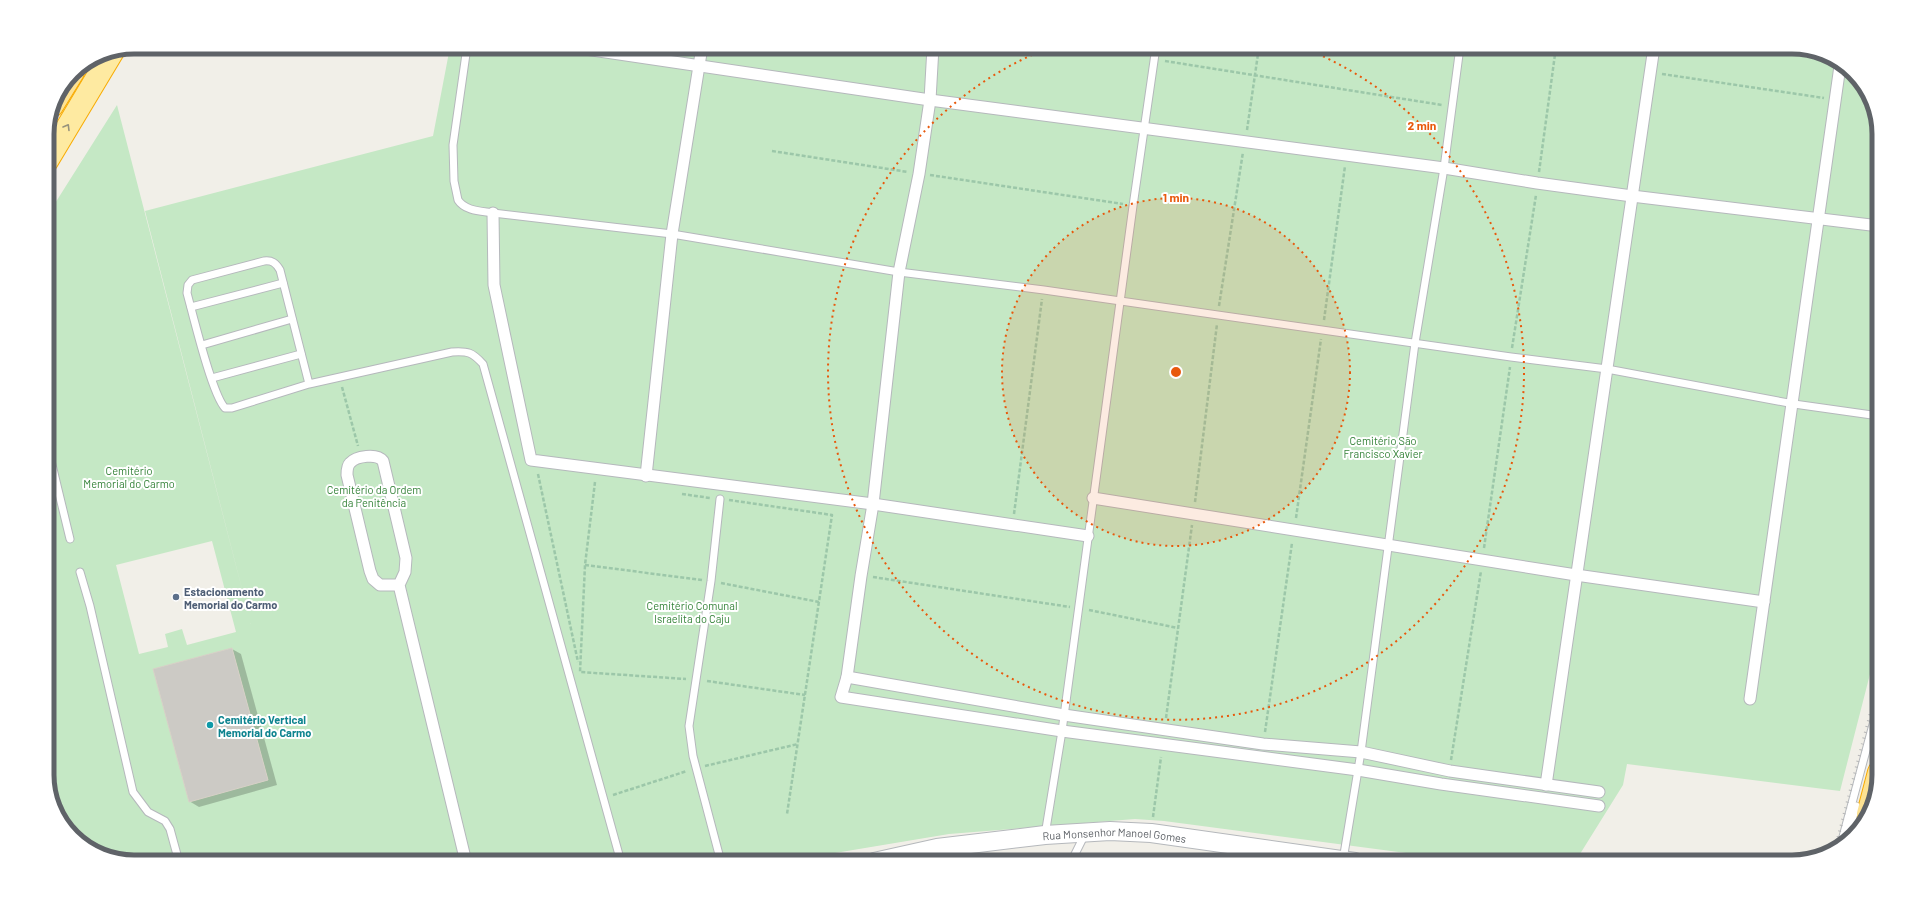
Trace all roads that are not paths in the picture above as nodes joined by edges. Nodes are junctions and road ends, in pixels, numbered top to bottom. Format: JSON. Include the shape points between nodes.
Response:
{"nodes":[{"id":1,"x":467,"y":54,"type":"edge"},
{"id":2,"x":622,"y":54,"type":"edge"},
{"id":3,"x":701,"y":54,"type":"edge"},
{"id":4,"x":933,"y":54,"type":"edge"},
{"id":5,"x":1155,"y":54,"type":"edge"},
{"id":6,"x":1459,"y":54,"type":"edge"},
{"id":7,"x":1653,"y":54,"type":"edge"},
{"id":8,"x":109,"y":58,"type":"edge"},
{"id":9,"x":700,"y":65,"type":"junction"},
{"id":10,"x":1839,"y":70,"type":"edge"},
{"id":11,"x":930,"y":100,"type":"junction"},
{"id":12,"x":1144,"y":128,"type":"junction"},
{"id":13,"x":54,"y":149,"type":"edge"},
{"id":14,"x":1444,"y":168,"type":"junction"},
{"id":15,"x":1632,"y":196,"type":"junction"},
{"id":16,"x":493,"y":213,"type":"junction"},
{"id":17,"x":1817,"y":218,"type":"junction"},
{"id":18,"x":1872,"y":225,"type":"edge"},
{"id":19,"x":672,"y":234,"type":"junction"},
{"id":20,"x":899,"y":272,"type":"junction"},
{"id":21,"x":283,"y":283,"type":"junction"},
{"id":22,"x":1119,"y":302,"type":"junction"},
{"id":23,"x":191,"y":307,"type":"junction"},
{"id":24,"x":292,"y":319,"type":"junction"},
{"id":25,"x":1415,"y":343,"type":"junction"},
{"id":26,"x":202,"y":345,"type":"junction"},
{"id":27,"x":301,"y":354,"type":"junction"},
{"id":28,"x":1608,"y":369,"type":"junction"},
{"id":29,"x":212,"y":378,"type":"junction"},
{"id":30,"x":309,"y":384,"type":"junction"},
{"id":31,"x":1794,"y":404,"type":"junction"},
{"id":32,"x":1872,"y":415,"type":"edge"},
{"id":33,"x":54,"y":473,"type":"edge"},
{"id":34,"x":646,"y":476,"type":"junction"},
{"id":35,"x":1093,"y":498,"type":"junction"},
{"id":36,"x":720,"y":499,"type":"road end"},
{"id":37,"x":873,"y":504,"type":"junction"},
{"id":38,"x":1088,"y":536,"type":"junction"},
{"id":39,"x":70,"y":539,"type":"dead end"},
{"id":40,"x":1388,"y":544,"type":"junction"},
{"id":41,"x":80,"y":572,"type":"dead end"},
{"id":42,"x":1576,"y":575,"type":"junction"},
{"id":43,"x":399,"y":585,"type":"junction"},
{"id":44,"x":1764,"y":602,"type":"junction"},
{"id":45,"x":847,"y":677,"type":"junction"},
{"id":46,"x":1750,"y":699,"type":"dead end"},
{"id":47,"x":1064,"y":715,"type":"junction"},
{"id":48,"x":1872,"y":728,"type":"edge"},
{"id":49,"x":1062,"y":731,"type":"junction"},
{"id":50,"x":1872,"y":744,"type":"edge"},
{"id":51,"x":1361,"y":752,"type":"junction"},
{"id":52,"x":1358,"y":770,"type":"junction"},
{"id":53,"x":1546,"y":785,"type":"junction"},
{"id":54,"x":1599,"y":792,"type":"dead end"},
{"id":55,"x":1599,"y":806,"type":"dead end"},
{"id":56,"x":1849,"y":832,"type":"edge"},
{"id":57,"x":1086,"y":833,"type":"junction"},
{"id":58,"x":1045,"y":835,"type":"junction"},
{"id":59,"x":1843,"y":836,"type":"edge"},
{"id":60,"x":177,"y":855,"type":"edge"},
{"id":61,"x":464,"y":855,"type":"edge"},
{"id":62,"x":619,"y":855,"type":"edge"},
{"id":63,"x":719,"y":855,"type":"edge"},
{"id":64,"x":906,"y":855,"type":"edge"},
{"id":65,"x":1075,"y":855,"type":"edge"},
{"id":66,"x":1307,"y":855,"type":"edge"},
{"id":67,"x":1350,"y":855,"type":"edge"}],
"edges":[{"from":1,"to":16,"type":"lane","via":[[453,144],[454,181],[462,206]]},
{"from":2,"to":9,"type":"street"},
{"from":3,"to":9,"type":"street"},
{"from":4,"to":11,"type":"street"},
{"from":5,"to":12,"type":"lane"},
{"from":6,"to":14,"type":"lane"},
{"from":7,"to":15,"type":"street"},
{"from":13,"to":8,"type":"highway","one_way":true},
{"from":9,"to":11,"type":"street"},
{"from":9,"to":19,"type":"street"},
{"from":10,"to":17,"type":"street"},
{"from":11,"to":12,"type":"street"},
{"from":11,"to":20,"type":"street","via":[[919,174]]},
{"from":12,"to":14,"type":"street"},
{"from":12,"to":22,"type":"lane"},
{"from":14,"to":15,"type":"street"},
{"from":14,"to":25,"type":"lane"},
{"from":15,"to":17,"type":"street"},
{"from":15,"to":28,"type":"street"},
{"from":16,"to":19,"type":"lane"},
{"from":16,"to":34,"type":"street","via":[[494,285],[531,460]]},
{"from":17,"to":18,"type":"street"},
{"from":17,"to":31,"type":"street"},
{"from":19,"to":20,"type":"lane"},
{"from":19,"to":34,"type":"street"},
{"from":20,"to":22,"type":"lane"},
{"from":20,"to":37,"type":"street"},
{"from":21,"to":23,"type":"lane"},
{"from":21,"to":23,"type":"lane","via":[[280,270],[270,260],[252,264],[192,280],[187,293]]},
{"from":21,"to":24,"type":"lane"},
{"from":22,"to":25,"type":"lane"},
{"from":22,"to":35,"type":"lane"},
{"from":23,"to":26,"type":"lane"},
{"from":24,"to":26,"type":"lane"},
{"from":24,"to":27,"type":"lane"},
{"from":25,"to":28,"type":"lane"},
{"from":25,"to":40,"type":"lane"},
{"from":26,"to":29,"type":"lane"},
{"from":27,"to":29,"type":"lane"},
{"from":27,"to":30,"type":"lane"},
{"from":28,"to":31,"type":"lane"},
{"from":28,"to":42,"type":"street"},
{"from":29,"to":30,"type":"lane","via":[[220,403],[225,408]]},
{"from":30,"to":62,"type":"lane","via":[[452,352],[466,351],[476,356],[483,364]]},
{"from":31,"to":32,"type":"lane"},
{"from":31,"to":44,"type":"street"},
{"from":33,"to":39,"type":"lane"},
{"from":34,"to":37,"type":"street"},
{"from":35,"to":38,"type":"lane"},
{"from":35,"to":40,"type":"street"},
{"from":36,"to":63,"type":"lane","via":[[711,581],[689,726],[696,768]]},
{"from":37,"to":38,"type":"street"},
{"from":37,"to":45,"type":"street"},
{"from":38,"to":47,"type":"lane"},
{"from":40,"to":42,"type":"street"},
{"from":40,"to":51,"type":"lane"},
{"from":41,"to":60,"type":"lane","via":[[133,792],[148,812],[165,821],[170,829]]},
{"from":42,"to":44,"type":"street"},
{"from":42,"to":53,"type":"street"},
{"from":43,"to":43,"type":"street","via":[[405,572],[406,558],[383,461],[377,456],[361,458],[350,463],[347,475],[370,571],[373,579],[380,584]]},
{"from":43,"to":61,"type":"street"},
{"from":44,"to":46,"type":"street"},
{"from":45,"to":47,"type":"street"},
{"from":45,"to":49,"type":"street","via":[[841,697]]},
{"from":47,"to":49,"type":"lane"},
{"from":47,"to":51,"type":"street","via":[[1263,744]]},
{"from":48,"to":59,"type":"lane"},
{"from":49,"to":52,"type":"street"},
{"from":49,"to":58,"type":"lane"},
{"from":50,"to":56,"type":"lane"},
{"from":51,"to":52,"type":"lane"},
{"from":51,"to":53,"type":"street","via":[[1450,771]]},
{"from":52,"to":55,"type":"street"},
{"from":52,"to":67,"type":"lane"},
{"from":53,"to":54,"type":"street"},
{"from":57,"to":58,"type":"street","name":"Rua Monsenhor Manoel Gomes"},
{"from":57,"to":65,"type":"lane"},
{"from":57,"to":66,"type":"street","name":"Rua Monsenhor Manoel Gomes","via":[[1152,833]]},
{"from":58,"to":64,"type":"street","name":"Rua Monsenhor Manoel Gomes","via":[[937,848]]}]}
